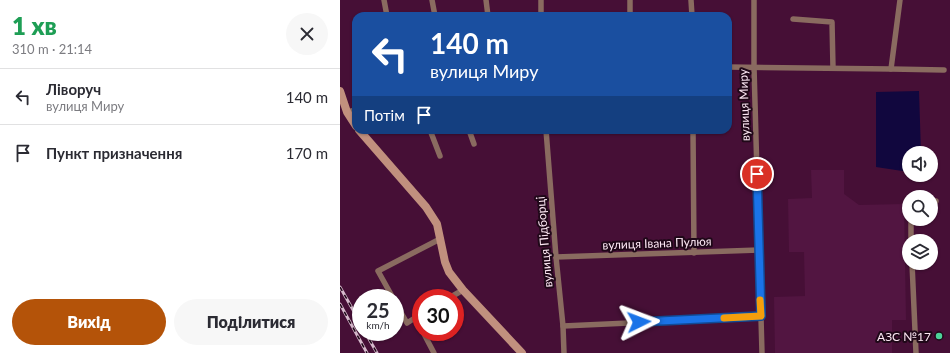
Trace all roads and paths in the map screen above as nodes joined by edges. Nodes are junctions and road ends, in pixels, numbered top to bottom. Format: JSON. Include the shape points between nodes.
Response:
{"nodes":[{"id":1,"x":384,"y":0,"type":"edge"},
{"id":2,"x":432,"y":0,"type":"edge"},
{"id":3,"x":486,"y":0,"type":"edge"},
{"id":4,"x":541,"y":0,"type":"edge"},
{"id":5,"x":630,"y":0,"type":"edge"},
{"id":6,"x":691,"y":0,"type":"edge"},
{"id":7,"x":754,"y":0,"type":"edge"},
{"id":8,"x":900,"y":0,"type":"edge"},
{"id":9,"x":386,"y":12,"type":"edge"},
{"id":10,"x":434,"y":12,"type":"edge"},
{"id":11,"x":488,"y":12,"type":"edge"},
{"id":12,"x":541,"y":12,"type":"edge"},
{"id":13,"x":630,"y":12,"type":"edge"},
{"id":14,"x":692,"y":12,"type":"edge"},
{"id":15,"x":792,"y":19,"type":"dead end"},
{"id":16,"x":732,"y":67,"type":"edge"},
{"id":17,"x":754,"y":67,"type":"junction"},
{"id":18,"x":833,"y":68,"type":"junction"},
{"id":19,"x":891,"y":69,"type":"junction"},
{"id":20,"x":944,"y":70,"type":"dead end"},
{"id":21,"x":340,"y":91,"type":"edge"},
{"id":22,"x":352,"y":111,"type":"edge"},
{"id":23,"x":347,"y":112,"type":"junction"},
{"id":24,"x":352,"y":120,"type":"edge"},
{"id":25,"x":362,"y":134,"type":"edge"},
{"id":26,"x":432,"y":134,"type":"edge"},
{"id":27,"x":470,"y":134,"type":"edge"},
{"id":28,"x":546,"y":134,"type":"edge"},
{"id":29,"x":693,"y":134,"type":"edge"},
{"id":30,"x":474,"y":144,"type":"dead end"},
{"id":31,"x":440,"y":156,"type":"dead end"},
{"id":32,"x":440,"y":239,"type":"junction"},
{"id":33,"x":759,"y":250,"type":"junction"},
{"id":34,"x":694,"y":253,"type":"junction"},
{"id":35,"x":556,"y":257,"type":"junction"},
{"id":36,"x":912,"y":270,"type":"edge"},
{"id":37,"x":388,"y":289,"type":"edge"},
{"id":38,"x":462,"y":289,"type":"edge"},
{"id":39,"x":464,"y":291,"type":"edge"},
{"id":40,"x":761,"y":316,"type":"junction"},
{"id":41,"x":404,"y":318,"type":"edge"},
{"id":42,"x":412,"y":320,"type":"edge"},
{"id":43,"x":563,"y":326,"type":"junction"},
{"id":44,"x":428,"y":341,"type":"edge"},
{"id":45,"x":434,"y":353,"type":"edge"},
{"id":46,"x":522,"y":353,"type":"edge"},
{"id":47,"x":564,"y":353,"type":"edge"},
{"id":48,"x":762,"y":353,"type":"edge"},
{"id":49,"x":916,"y":353,"type":"edge"}],
"edges":[{"from":1,"to":9,"type":"street"},
{"from":2,"to":10,"type":"street"},
{"from":3,"to":11,"type":"street"},
{"from":4,"to":12,"type":"street"},
{"from":5,"to":13,"type":"street"},
{"from":6,"to":14,"type":"street"},
{"from":7,"to":17,"type":"street","name":"вулиця Миру"},
{"from":8,"to":19,"type":"street"},
{"from":15,"to":18,"type":"street","via":[[832,22]]},
{"from":16,"to":17,"type":"street"},
{"from":17,"to":18,"type":"street"},
{"from":17,"to":33,"type":"street","name":"вулиця Миру"},
{"from":18,"to":19,"type":"street"},
{"from":19,"to":20,"type":"street"},
{"from":21,"to":23,"type":"main road"},
{"from":22,"to":23,"type":"street"},
{"from":23,"to":24,"type":"main road"},
{"from":25,"to":32,"type":"main road","via":[[426,207],[437,224]]},
{"from":26,"to":31,"type":"street"},
{"from":27,"to":30,"type":"street"},
{"from":28,"to":35,"type":"street","name":"вулиця Підборці"},
{"from":29,"to":34,"type":"street"},
{"from":32,"to":37,"type":"street","via":[[378,271]]},
{"from":32,"to":38,"type":"main road","via":[[447,269]]},
{"from":33,"to":34,"type":"street","name":"вулиця Івана Пулюя"},
{"from":33,"to":40,"type":"street","name":"вулиця Миру"},
{"from":34,"to":35,"type":"street","name":"вулиця Івана Пулюя"},
{"from":35,"to":43,"type":"street","name":"вулиця Підборці"},
{"from":36,"to":49,"type":"street"},
{"from":39,"to":46,"type":"main road"},
{"from":40,"to":43,"type":"street"},
{"from":40,"to":48,"type":"street","name":"вулиця Миру"},
{"from":41,"to":42,"type":"street","via":[[407,323]]},
{"from":43,"to":47,"type":"street","name":"вулиця Підборці"},
{"from":44,"to":45,"type":"street"}]}
